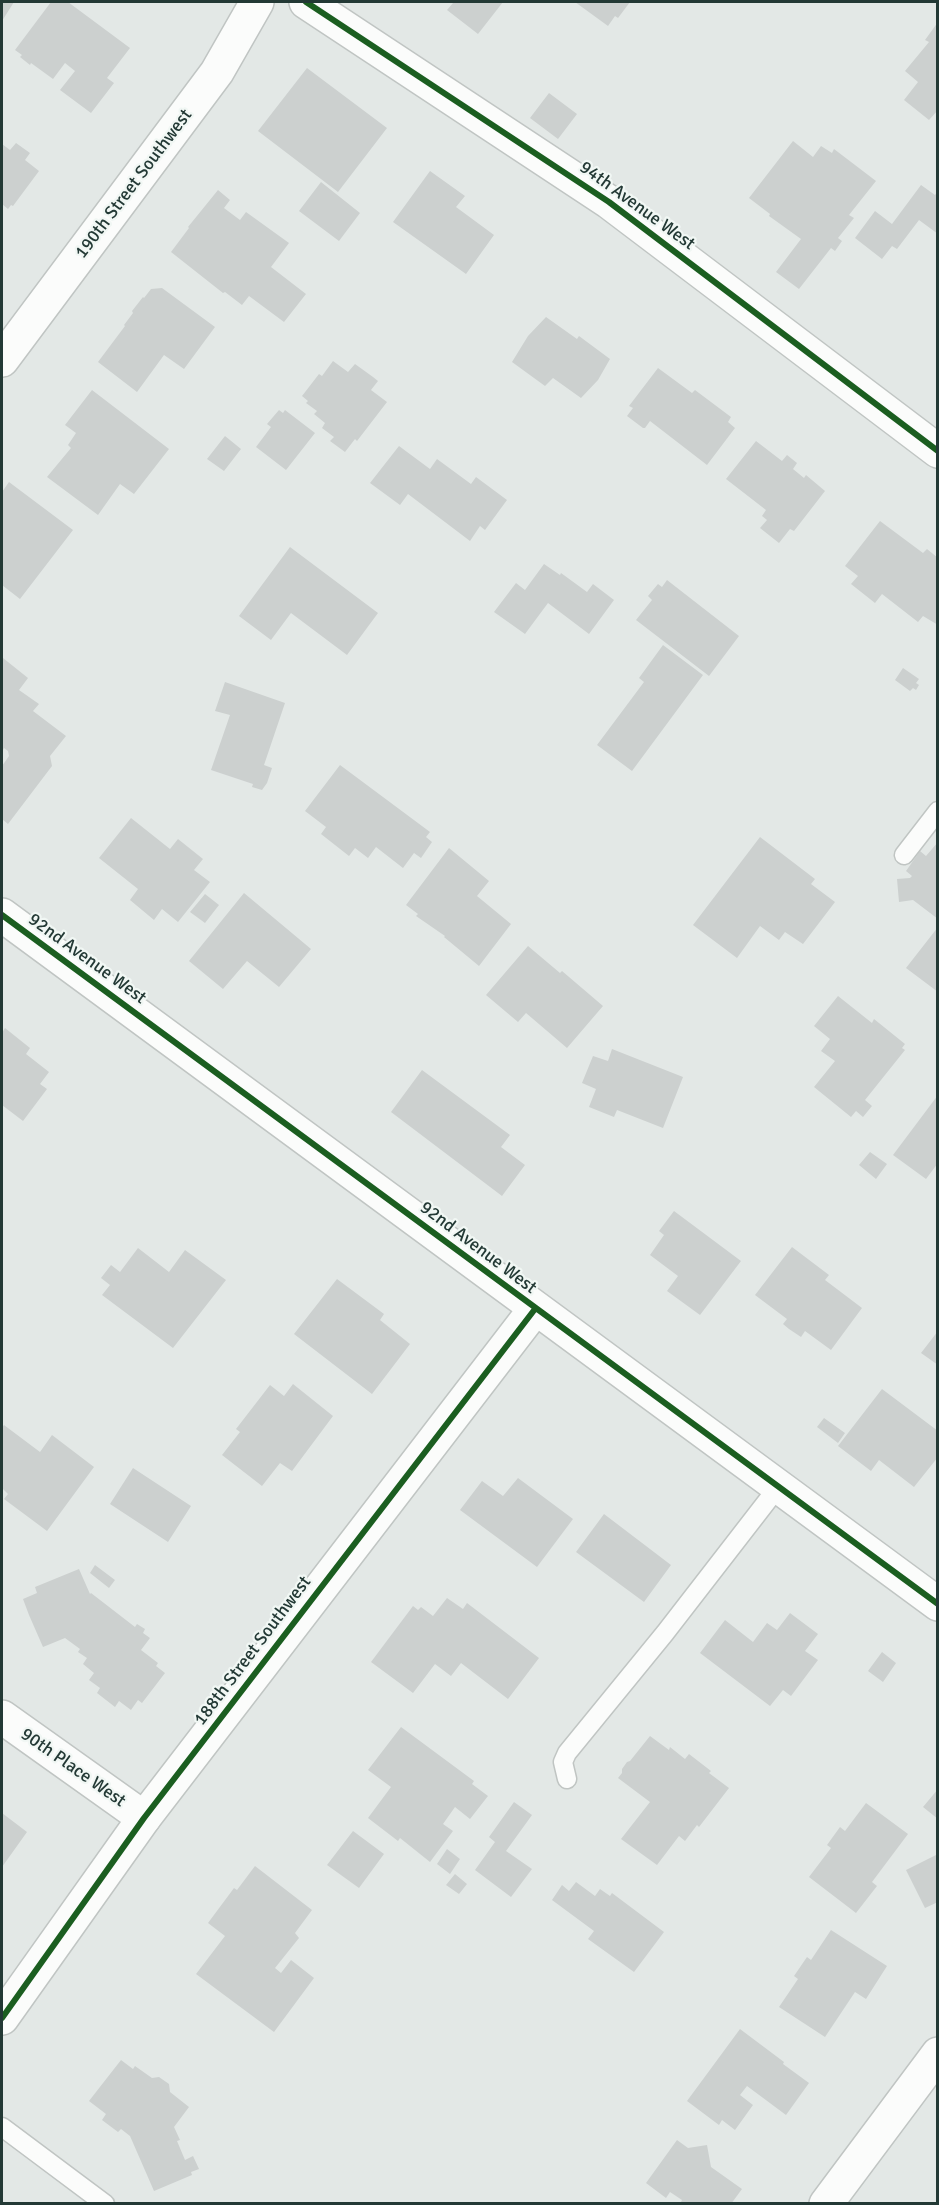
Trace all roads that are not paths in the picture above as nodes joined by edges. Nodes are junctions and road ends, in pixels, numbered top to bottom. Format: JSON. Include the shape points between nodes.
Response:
{"nodes":[{"id":1,"x":257,"y":2,"type":"edge"},
{"id":2,"x":306,"y":2,"type":"edge"},
{"id":3,"x":2,"y":360,"type":"edge"},
{"id":4,"x":938,"y":451,"type":"edge"},
{"id":5,"x":938,"y":811,"type":"edge"},
{"id":6,"x":904,"y":855,"type":"dead end"},
{"id":7,"x":2,"y":915,"type":"edge"},
{"id":8,"x":534,"y":1308,"type":"junction"},
{"id":9,"x":778,"y":1487,"type":"junction"},
{"id":10,"x":937,"y":1604,"type":"edge"},
{"id":11,"x":2,"y":1717,"type":"edge"},
{"id":12,"x":567,"y":1779,"type":"dead end"},
{"id":13,"x":144,"y":1818,"type":"junction"},
{"id":14,"x":2,"y":2018,"type":"edge"},
{"id":15,"x":938,"y":2054,"type":"edge"},
{"id":16,"x":2,"y":2127,"type":"edge"},
{"id":17,"x":105,"y":2204,"type":"edge"},
{"id":18,"x":826,"y":2204,"type":"edge"}],
"edges":[{"from":1,"to":3,"type":"street","name":"190th Street Southwest","via":[[217,72]]},
{"from":2,"to":4,"type":"street","name":"94th Avenue West","via":[[609,202]]},
{"from":5,"to":6,"type":"lane"},
{"from":7,"to":8,"type":"street","name":"92nd Avenue West"},
{"from":8,"to":9,"type":"street","name":"92nd Avenue West"},
{"from":8,"to":13,"type":"street","name":"188th Street Southwest"},
{"from":9,"to":10,"type":"street","name":"92nd Avenue West"},
{"from":9,"to":12,"type":"lane","via":[[567,1753],[563,1762]]},
{"from":11,"to":13,"type":"street","name":"90th Place West"},
{"from":13,"to":14,"type":"street","name":"188th Street Southwest"},
{"from":15,"to":18,"type":"street"},
{"from":16,"to":17,"type":"lane"}]}
